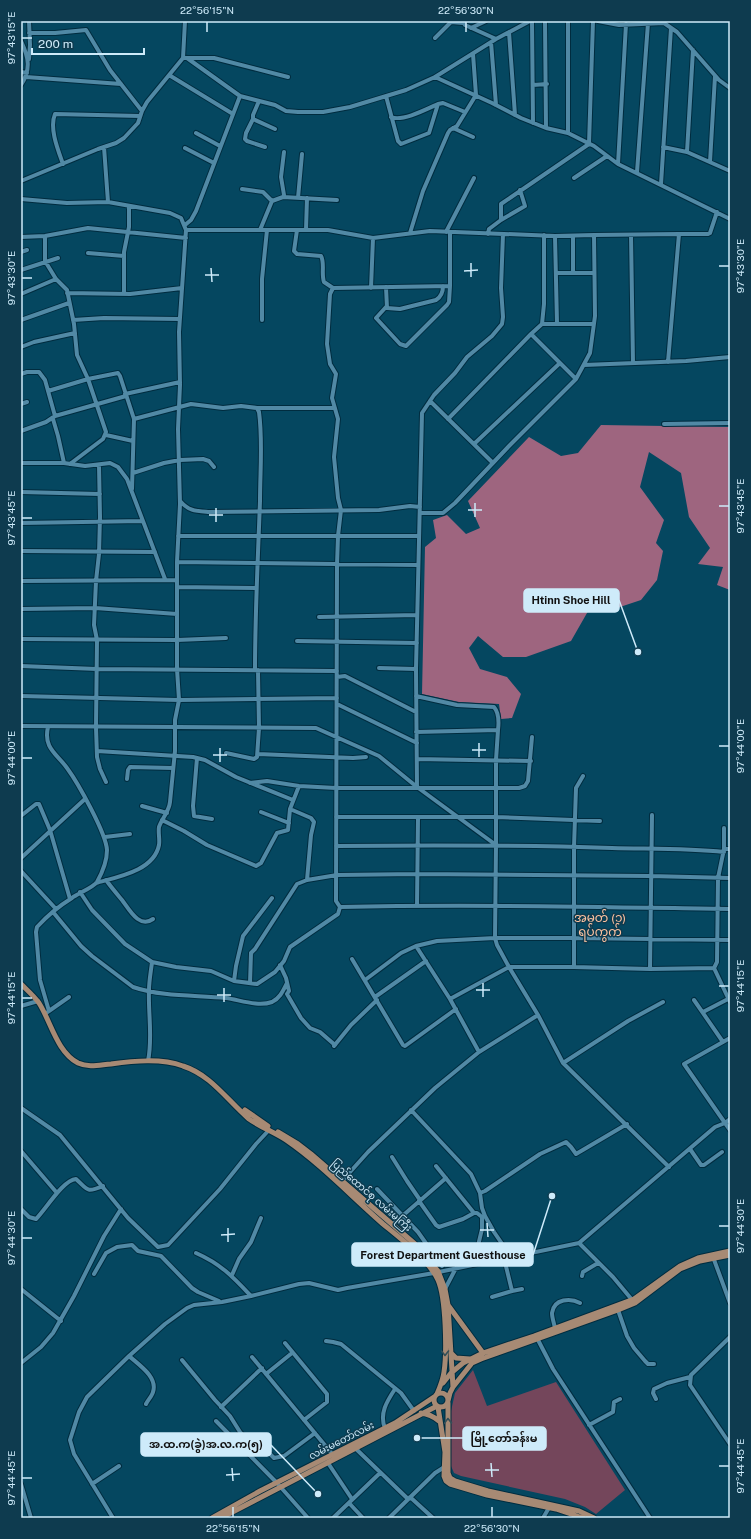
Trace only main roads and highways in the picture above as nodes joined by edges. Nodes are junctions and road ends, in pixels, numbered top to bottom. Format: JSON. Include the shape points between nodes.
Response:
{"nodes":[{"id":1,"x":21,"y":984,"type":"edge"},
{"id":2,"x":219,"y":1091,"type":"junction"},
{"id":3,"x":730,"y":1251,"type":"edge"},
{"id":4,"x":730,"y":1255,"type":"edge"},
{"id":5,"x":713,"y":1257,"type":"junction"},
{"id":6,"x":438,"y":1271,"type":"junction"},
{"id":7,"x":633,"y":1302,"type":"junction"},
{"id":8,"x":448,"y":1305,"type":"junction"},
{"id":9,"x":536,"y":1337,"type":"junction"},
{"id":10,"x":483,"y":1353,"type":"junction"},
{"id":11,"x":451,"y":1354,"type":"junction"},
{"id":12,"x":471,"y":1358,"type":"junction"},
{"id":13,"x":451,"y":1373,"type":"junction"},
{"id":14,"x":441,"y":1386,"type":"junction"},
{"id":15,"x":453,"y":1387,"type":"junction"},
{"id":16,"x":436,"y":1396,"type":"junction"},
{"id":17,"x":448,"y":1402,"type":"junction"},
{"id":18,"x":437,"y":1406,"type":"junction"},
{"id":19,"x":420,"y":1413,"type":"junction"},
{"id":20,"x":440,"y":1423,"type":"junction"},
{"id":21,"x":354,"y":1447,"type":"junction"},
{"id":22,"x":334,"y":1457,"type":"junction"},
{"id":23,"x":446,"y":1466,"type":"junction"},
{"id":24,"x":279,"y":1486,"type":"junction"},
{"id":25,"x":246,"y":1502,"type":"junction"},
{"id":26,"x":550,"y":1506,"type":"junction"},
{"id":27,"x":212,"y":1518,"type":"edge"},
{"id":28,"x":221,"y":1518,"type":"edge"},
{"id":29,"x":583,"y":1518,"type":"edge"},
{"id":30,"x":594,"y":1518,"type":"edge"}],
"edges":[{"from":1,"to":2,"type":"main road","via":[[47,1013],[62,1048],[77,1062],[91,1066],[148,1061],[182,1065],[201,1074]]},
{"from":2,"to":6,"type":"main road","name":"ပြည်ထောင်စု လမ်းမကြီး","via":[[250,1120],[285,1139],[308,1157]]},
{"from":2,"to":6,"type":"main road","name":"ပြည်ထောင်စု လမ်းမကြီး","via":[[252,1116],[298,1144],[415,1244]]},
{"from":3,"to":5,"type":"main road"},
{"from":4,"to":5,"type":"main road"},
{"from":5,"to":7,"type":"main road","via":[[698,1258],[680,1266]]},
{"from":6,"to":8,"type":"main road","name":"ပြည်ထောင်စု လမ်းမကြီး"},
{"from":6,"to":14,"type":"main road","name":"ပြည်ထောင်စု လမ်းမကြီး","one_way":true,"via":[[443,1303],[445,1365]]},
{"from":7,"to":9,"type":"main road","via":[[555,1328]]},
{"from":7,"to":9,"type":"main road","via":[[618,1310]]},
{"from":8,"to":10,"type":"main road"},
{"from":8,"to":11,"type":"main road","name":"ပြည်ထောင်စု လမ်းမကြီး"},
{"from":9,"to":10,"type":"main road"},
{"from":9,"to":15,"type":"main road","via":[[472,1364]]},
{"from":10,"to":12,"type":"main road"},
{"from":11,"to":12,"type":"main road","via":[[456,1358]]},
{"from":11,"to":13,"type":"main road","name":"ပြည်ထောင်စု လမ်းမကြီး"},
{"from":12,"to":13,"type":"main road"},
{"from":13,"to":14,"type":"main road"},
{"from":13,"to":15,"type":"main road","name":"ပြည်ထောင်စု လမ်းမကြီး"},
{"from":14,"to":16,"type":"main road","name":"ပြည်ထောင်စု လမ်းမကြီး"},
{"from":15,"to":17,"type":"main road","name":"ပြည်ထောင်စု လမ်းမကြီး"},
{"from":16,"to":17,"type":"main road","via":[[444,1394],[448,1397]]},
{"from":16,"to":18,"type":"main road","via":[[434,1402]]},
{"from":16,"to":21,"type":"main road","name":"လမ်းမတော်လမ်း"},
{"from":17,"to":18,"type":"main road","via":[[444,1407]]},
{"from":23,"to":17,"type":"main road","one_way":true},
{"from":18,"to":19,"type":"main road","name":"လမ်းမတော်လမ်း"},
{"from":18,"to":20,"type":"main road"},
{"from":19,"to":20,"type":"main road","via":[[429,1414]]},
{"from":19,"to":21,"type":"main road","name":"လမ်းမတော်လမ်း"},
{"from":20,"to":23,"type":"main road"},
{"from":21,"to":22,"type":"main road","name":"လမ်းမတော်လမ်း"},
{"from":22,"to":24,"type":"main road","name":"လမ်းမတော်လမ်း"},
{"from":22,"to":24,"type":"main road","name":"လမ်းမတော်လမ်း"},
{"from":23,"to":26,"type":"main road","via":[[444,1476],[450,1484],[487,1495]]},
{"from":24,"to":25,"type":"main road","name":"လမ်းမတော်လမ်း"},
{"from":25,"to":27,"type":"main road","name":"လမ်းမတော်လမ်း"},
{"from":25,"to":28,"type":"main road","name":"လမ်းမတော်လမ်း"},
{"from":26,"to":29,"type":"main road"},
{"from":26,"to":30,"type":"main road","via":[[579,1510]]}]}
